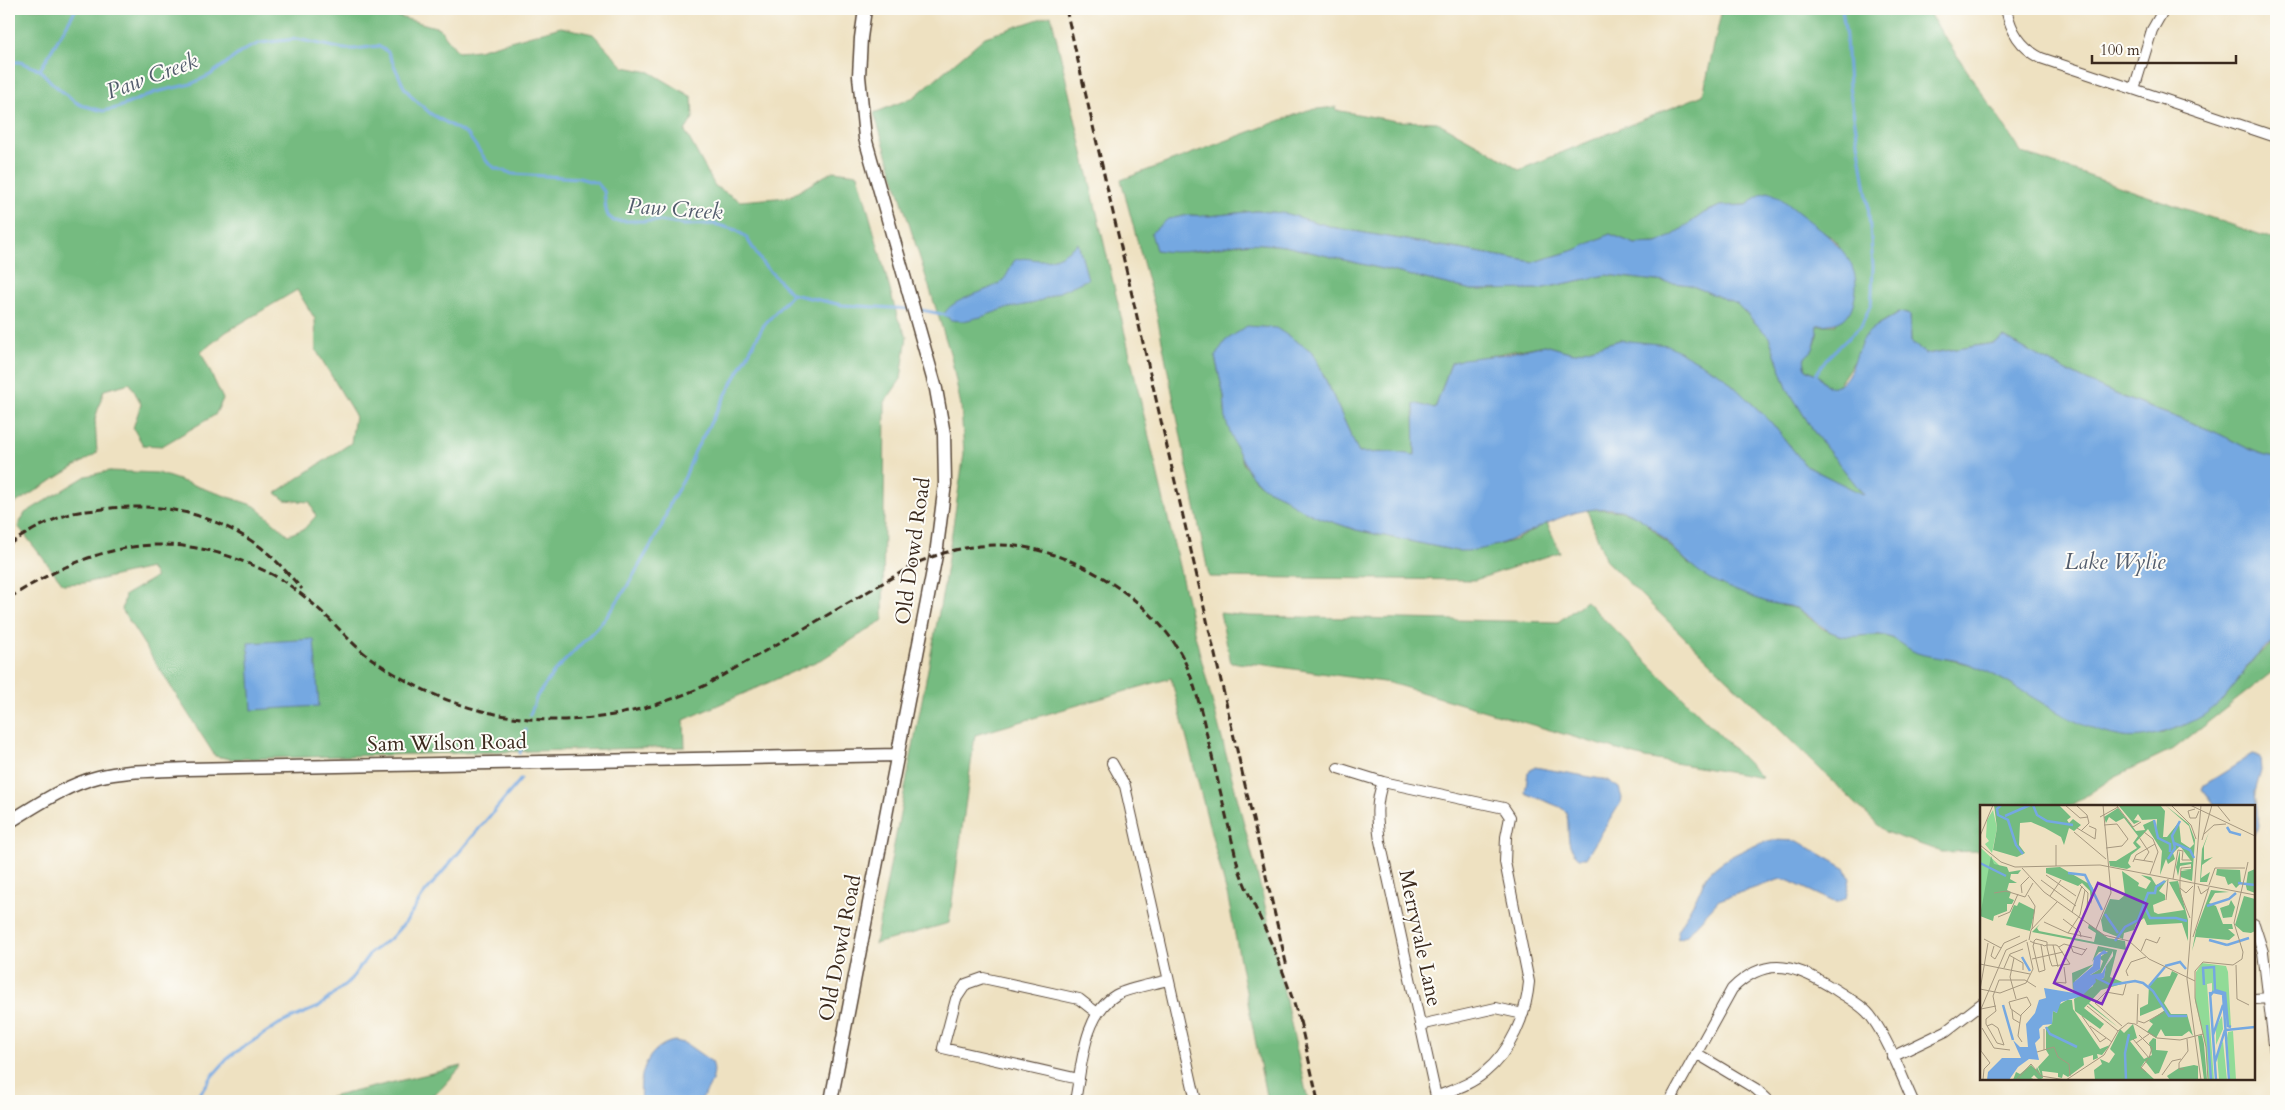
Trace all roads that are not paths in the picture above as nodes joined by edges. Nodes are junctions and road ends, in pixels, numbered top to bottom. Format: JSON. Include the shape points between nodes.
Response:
{"nodes":[{"id":1,"x":865,"y":9,"type":"edge"},
{"id":2,"x":2006,"y":9,"type":"edge"},
{"id":3,"x":2164,"y":9,"type":"edge"},
{"id":4,"x":2134,"y":89,"type":"junction"},
{"id":5,"x":2276,"y":138,"type":"edge"},
{"id":6,"x":898,"y":755,"type":"junction"},
{"id":7,"x":1112,"y":763,"type":"dead end"},
{"id":8,"x":1338,"y":768,"type":"dead end"},
{"id":9,"x":1383,"y":782,"type":"junction"},
{"id":10,"x":9,"y":822,"type":"edge"},
{"id":11,"x":2255,"y":927,"type":"edge"},
{"id":12,"x":1168,"y":980,"type":"junction"},
{"id":13,"x":2269,"y":998,"type":"junction"},
{"id":14,"x":2255,"y":999,"type":"edge"},
{"id":15,"x":1980,"y":1005,"type":"edge"},
{"id":16,"x":1097,"y":1013,"type":"junction"},
{"id":17,"x":1523,"y":1014,"type":"junction"},
{"id":18,"x":1420,"y":1025,"type":"junction"},
{"id":19,"x":1696,"y":1054,"type":"junction"},
{"id":20,"x":1892,"y":1057,"type":"junction"},
{"id":21,"x":2276,"y":1061,"type":"edge"},
{"id":22,"x":1079,"y":1078,"type":"junction"},
{"id":23,"x":1436,"y":1099,"type":"edge"},
{"id":24,"x":831,"y":1101,"type":"edge"},
{"id":25,"x":1075,"y":1101,"type":"edge"},
{"id":26,"x":1196,"y":1101,"type":"edge"},
{"id":27,"x":1670,"y":1101,"type":"edge"},
{"id":28,"x":1770,"y":1101,"type":"edge"},
{"id":29,"x":1913,"y":1101,"type":"edge"}],
"edges":[{"from":1,"to":6,"type":"street","name":"Old Dowd Road","via":[[859,76],[867,149],[940,409],[945,454],[945,484],[936,555]]},
{"from":2,"to":4,"type":"street","via":[[2013,32],[2032,54]]},
{"from":3,"to":4,"type":"street","via":[[2152,30]]},
{"from":4,"to":5,"type":"street"},
{"from":6,"to":10,"type":"street","name":"Sam Wilson Road","via":[[196,768],[131,772],[77,784]]},
{"from":6,"to":24,"type":"street","name":"Old Dowd Road"},
{"from":7,"to":12,"type":"street","via":[[1125,786]]},
{"from":8,"to":9,"type":"street"},
{"from":9,"to":17,"type":"street","via":[[1504,808],[1510,817],[1504,862],[1529,982]]},
{"from":9,"to":18,"type":"street","name":"Merryvale Lane","via":[[1378,796],[1380,841]]},
{"from":11,"to":13,"type":"street","via":[[2263,952]]},
{"from":12,"to":16,"type":"street","via":[[1116,995]]},
{"from":12,"to":26,"type":"street"},
{"from":13,"to":14,"type":"street"},
{"from":13,"to":21,"type":"street"},
{"from":15,"to":20,"type":"street","via":[[1946,1031]]},
{"from":16,"to":22,"type":"street","via":[[1088,1036]]},
{"from":16,"to":22,"type":"street","via":[[1079,999],[983,978],[966,984],[956,999],[943,1048]]},
{"from":17,"to":18,"type":"street","via":[[1496,1008]]},
{"from":17,"to":23,"type":"street","via":[[1516,1033],[1484,1073]]},
{"from":18,"to":23,"type":"street","name":"Merryvale Lane"},
{"from":19,"to":20,"type":"street","via":[[1732,989],[1748,976],[1780,967],[1812,975],[1863,1009],[1877,1026]]},
{"from":19,"to":27,"type":"street"},
{"from":19,"to":28,"type":"street","via":[[1756,1089]]},
{"from":20,"to":29,"type":"street"},
{"from":22,"to":25,"type":"street"}]}
